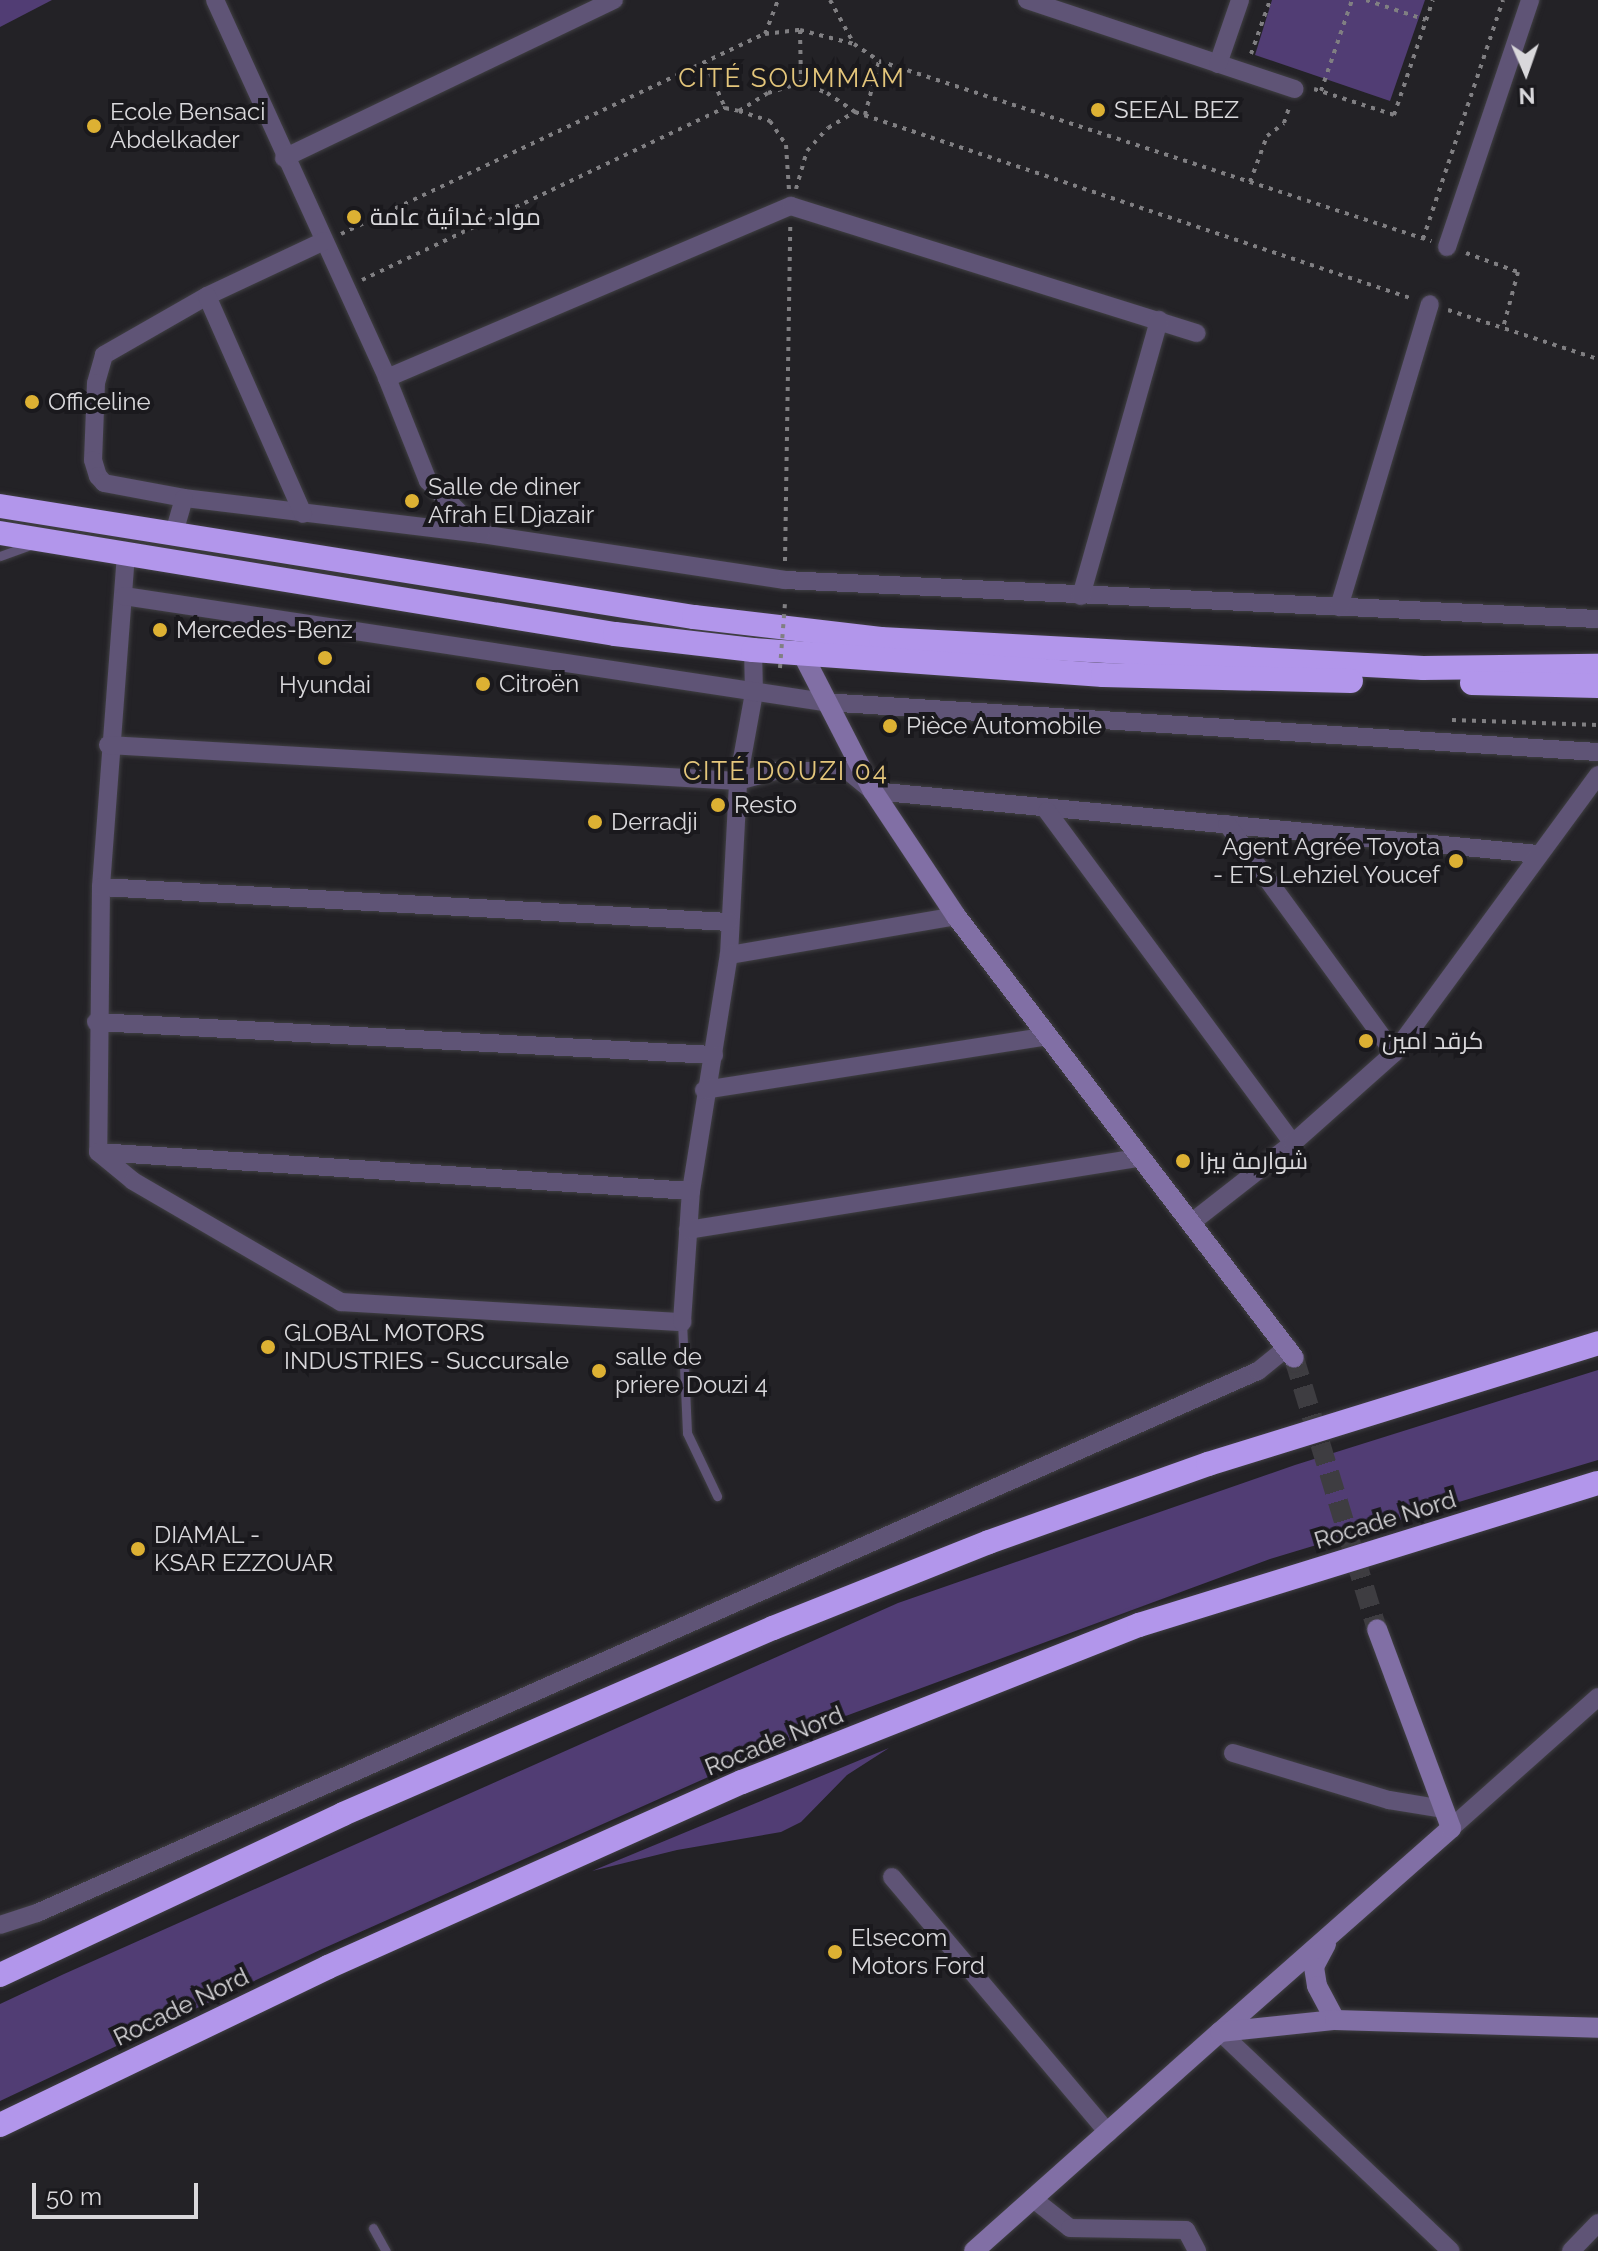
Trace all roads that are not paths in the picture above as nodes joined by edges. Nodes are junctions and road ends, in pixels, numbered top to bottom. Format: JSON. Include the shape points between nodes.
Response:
{"nodes":[{"id":1,"x":215,"y":0,"type":"edge"},
{"id":2,"x":614,"y":0,"type":"edge"},
{"id":3,"x":1027,"y":0,"type":"edge"},
{"id":4,"x":1240,"y":0,"type":"edge"},
{"id":5,"x":1530,"y":0,"type":"edge"},
{"id":6,"x":1218,"y":64,"type":"junction"},
{"id":7,"x":1295,"y":89,"type":"road end"},
{"id":8,"x":284,"y":158,"type":"junction"},
{"id":9,"x":324,"y":241,"type":"junction"},
{"id":10,"x":1447,"y":247,"type":"road end"},
{"id":11,"x":207,"y":296,"type":"junction"},
{"id":12,"x":1430,"y":304,"type":"road end"},
{"id":13,"x":1159,"y":320,"type":"junction"},
{"id":14,"x":1197,"y":333,"type":"dead end"},
{"id":15,"x":387,"y":378,"type":"junction"},
{"id":16,"x":184,"y":498,"type":"junction"},
{"id":17,"x":6,"y":504,"type":"edge"},
{"id":18,"x":303,"y":514,"type":"junction"},
{"id":19,"x":0,"y":533,"type":"edge"},
{"id":20,"x":174,"y":533,"type":"junction"},
{"id":21,"x":481,"y":534,"type":"junction"},
{"id":22,"x":43,"y":540,"type":"junction"},
{"id":23,"x":126,"y":554,"type":"junction"},
{"id":24,"x":0,"y":556,"type":"edge"},
{"id":25,"x":124,"y":596,"type":"junction"},
{"id":26,"x":1081,"y":596,"type":"junction"},
{"id":27,"x":1339,"y":607,"type":"junction"},
{"id":28,"x":1598,"y":619,"type":"edge"},
{"id":29,"x":753,"y":650,"type":"junction"},
{"id":30,"x":803,"y":655,"type":"junction"},
{"id":31,"x":1598,"y":666,"type":"edge"},
{"id":32,"x":1598,"y":686,"type":"edge"},
{"id":33,"x":754,"y":693,"type":"junction"},
{"id":34,"x":824,"y":702,"type":"junction"},
{"id":35,"x":108,"y":745,"type":"junction"},
{"id":36,"x":1598,"y":752,"type":"edge"},
{"id":37,"x":1598,"y":775,"type":"edge"},
{"id":38,"x":738,"y":781,"type":"junction"},
{"id":39,"x":873,"y":791,"type":"junction"},
{"id":40,"x":1047,"y":811,"type":"junction"},
{"id":41,"x":1227,"y":824,"type":"junction"},
{"id":42,"x":1538,"y":854,"type":"junction"},
{"id":43,"x":101,"y":887,"type":"junction"},
{"id":44,"x":956,"y":916,"type":"junction"},
{"id":45,"x":729,"y":922,"type":"junction"},
{"id":46,"x":729,"y":955,"type":"junction"},
{"id":47,"x":96,"y":1022,"type":"junction"},
{"id":48,"x":1049,"y":1036,"type":"junction"},
{"id":49,"x":1394,"y":1053,"type":"junction"},
{"id":50,"x":714,"y":1055,"type":"junction"},
{"id":51,"x":704,"y":1090,"type":"junction"},
{"id":52,"x":1293,"y":1143,"type":"junction"},
{"id":53,"x":98,"y":1152,"type":"junction"},
{"id":54,"x":1137,"y":1158,"type":"junction"},
{"id":55,"x":691,"y":1191,"type":"junction"},
{"id":56,"x":1192,"y":1222,"type":"junction"},
{"id":57,"x":688,"y":1230,"type":"junction"},
{"id":58,"x":682,"y":1322,"type":"junction"},
{"id":59,"x":1598,"y":1343,"type":"edge"},
{"id":60,"x":1291,"y":1353,"type":"joint"},
{"id":61,"x":1598,"y":1483,"type":"edge"},
{"id":62,"x":717,"y":1496,"type":"dead end"},
{"id":63,"x":1377,"y":1629,"type":"tunnel mouth"},
{"id":64,"x":1598,"y":1697,"type":"edge"},
{"id":65,"x":1233,"y":1753,"type":"dead end"},
{"id":66,"x":1447,"y":1818,"type":"junction"},
{"id":67,"x":892,"y":1877,"type":"dead end"},
{"id":68,"x":0,"y":1925,"type":"edge"},
{"id":69,"x":1329,"y":1938,"type":"junction"},
{"id":70,"x":38,"y":1956,"type":"junction"},
{"id":71,"x":0,"y":1967,"type":"edge"},
{"id":72,"x":0,"y":1975,"type":"edge"},
{"id":73,"x":1335,"y":2020,"type":"junction"},
{"id":74,"x":1598,"y":2028,"type":"edge"},
{"id":75,"x":1220,"y":2032,"type":"junction"},
{"id":76,"x":0,"y":2125,"type":"edge"},
{"id":77,"x":1108,"y":2133,"type":"junction"},
{"id":78,"x":1032,"y":2198,"type":"junction"},
{"id":79,"x":1598,"y":2223,"type":"edge"},
{"id":80,"x":373,"y":2228,"type":"dead end"},
{"id":81,"x":386,"y":2251,"type":"edge"},
{"id":82,"x":974,"y":2251,"type":"edge"},
{"id":83,"x":1197,"y":2251,"type":"edge"},
{"id":84,"x":1451,"y":2251,"type":"edge"},
{"id":85,"x":1571,"y":2251,"type":"edge"}],
"edges":[{"from":1,"to":8,"type":"street"},
{"from":2,"to":8,"type":"street"},
{"from":3,"to":6,"type":"street"},
{"from":4,"to":6,"type":"street"},
{"from":5,"to":10,"type":"street"},
{"from":6,"to":7,"type":"street"},
{"from":8,"to":9,"type":"street"},
{"from":9,"to":11,"type":"street"},
{"from":9,"to":15,"type":"street"},
{"from":11,"to":16,"type":"street","via":[[104,355],[97,368],[93,460],[98,476],[104,483]]},
{"from":11,"to":18,"type":"street"},
{"from":12,"to":27,"type":"street"},
{"from":13,"to":14,"type":"street"},
{"from":13,"to":15,"type":"street","via":[[791,206]]},
{"from":13,"to":26,"type":"street"},
{"from":15,"to":21,"type":"street","via":[[428,481]]},
{"from":16,"to":18,"type":"street"},
{"from":16,"to":20,"type":"street"},
{"from":17,"to":20,"type":"highway"},
{"from":18,"to":21,"type":"street"},
{"from":19,"to":22,"type":"highway"},
{"from":20,"to":31,"type":"highway","via":[[694,617],[881,639],[1423,668]]},
{"from":21,"to":26,"type":"street","via":[[785,580]]},
{"from":22,"to":23,"type":"highway"},
{"from":22,"to":24,"type":"lane"},
{"from":23,"to":25,"type":"street"},
{"from":23,"to":29,"type":"highway","via":[[615,634]]},
{"from":25,"to":33,"type":"street"},
{"from":25,"to":35,"type":"street"},
{"from":26,"to":27,"type":"street"},
{"from":27,"to":28,"type":"street"},
{"from":29,"to":30,"type":"highway"},
{"from":29,"to":33,"type":"street"},
{"from":30,"to":32,"type":"highway","via":[[1103,675]]},
{"from":30,"to":34,"type":"street"},
{"from":33,"to":34,"type":"street"},
{"from":33,"to":38,"type":"street"},
{"from":34,"to":36,"type":"street"},
{"from":34,"to":39,"type":"street"},
{"from":35,"to":38,"type":"street"},
{"from":35,"to":43,"type":"street"},
{"from":37,"to":42,"type":"street"},
{"from":38,"to":39,"type":"street","via":[[776,771],[848,771]]},
{"from":38,"to":45,"type":"street"},
{"from":39,"to":40,"type":"street"},
{"from":39,"to":44,"type":"street"},
{"from":40,"to":41,"type":"street"},
{"from":40,"to":52,"type":"street"},
{"from":41,"to":42,"type":"street"},
{"from":41,"to":49,"type":"street"},
{"from":42,"to":49,"type":"street"},
{"from":43,"to":45,"type":"street"},
{"from":43,"to":47,"type":"street"},
{"from":44,"to":46,"type":"street"},
{"from":44,"to":48,"type":"street"},
{"from":45,"to":46,"type":"street"},
{"from":46,"to":50,"type":"street"},
{"from":47,"to":50,"type":"street"},
{"from":47,"to":53,"type":"street"},
{"from":48,"to":51,"type":"street"},
{"from":48,"to":54,"type":"street"},
{"from":49,"to":52,"type":"street"},
{"from":50,"to":51,"type":"street"},
{"from":51,"to":55,"type":"street"},
{"from":52,"to":56,"type":"street"},
{"from":53,"to":55,"type":"street"},
{"from":53,"to":58,"type":"street","via":[[133,1181],[341,1302]]},
{"from":54,"to":56,"type":"street"},
{"from":54,"to":57,"type":"street"},
{"from":55,"to":57,"type":"street"},
{"from":56,"to":60,"type":"street"},
{"from":57,"to":58,"type":"street"},
{"from":58,"to":62,"type":"lane","via":[[687,1433]]},
{"from":59,"to":70,"type":"highway","via":[[1239,1454],[989,1542],[773,1628],[343,1814]]},
{"from":60,"to":68,"type":"street","via":[[37,1913]]},
{"from":61,"to":76,"type":"highway","name":"Rocade Nord","via":[[1139,1625],[742,1782],[328,1967]]},
{"from":63,"to":66,"type":"street"},
{"from":64,"to":66,"type":"street"},
{"from":65,"to":66,"type":"street"},
{"from":66,"to":69,"type":"street"},
{"from":67,"to":77,"type":"street"},
{"from":69,"to":73,"type":"street","via":[[1314,1967],[1317,1986]]},
{"from":69,"to":75,"type":"street"},
{"from":70,"to":71,"type":"highway"},
{"from":70,"to":72,"type":"highway"},
{"from":73,"to":74,"type":"street"},
{"from":73,"to":75,"type":"street"},
{"from":75,"to":77,"type":"street"},
{"from":75,"to":84,"type":"street"},
{"from":77,"to":78,"type":"street"},
{"from":78,"to":82,"type":"street"},
{"from":78,"to":83,"type":"street","via":[[1070,2228],[1186,2230]]},
{"from":79,"to":85,"type":"street"},
{"from":80,"to":81,"type":"lane"}]}
